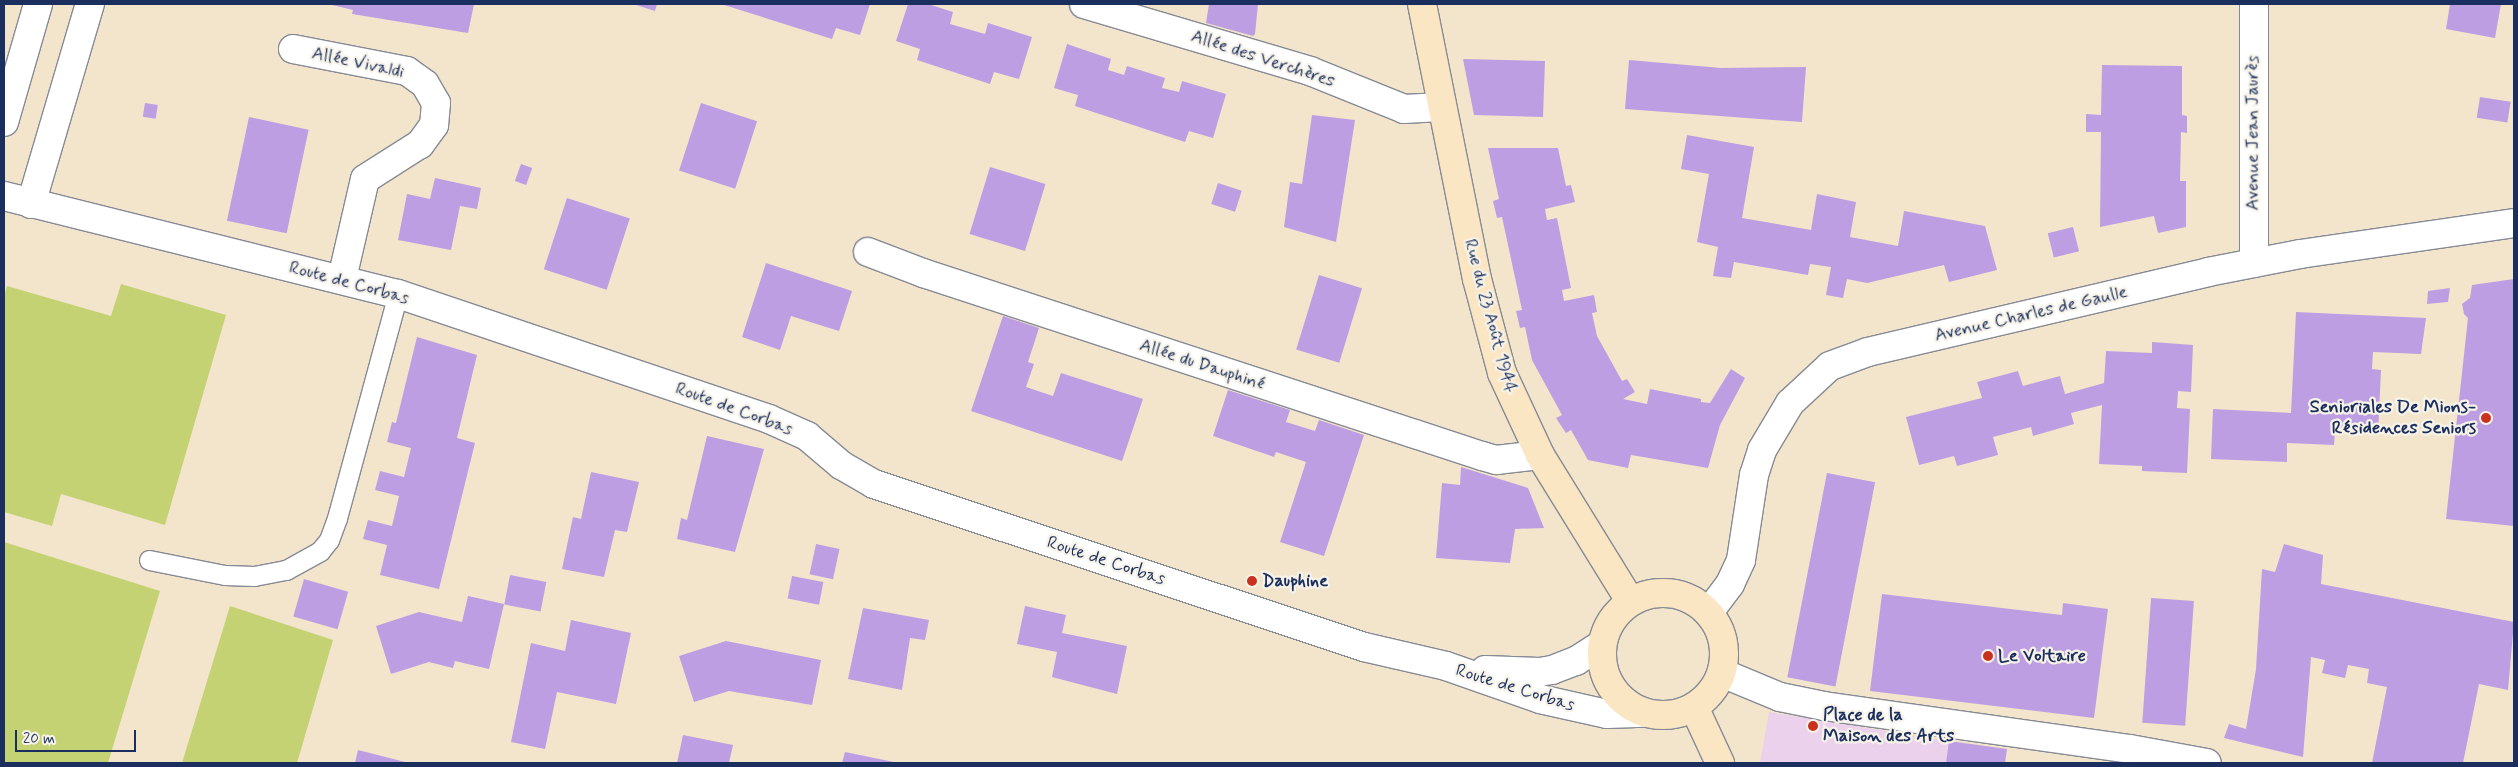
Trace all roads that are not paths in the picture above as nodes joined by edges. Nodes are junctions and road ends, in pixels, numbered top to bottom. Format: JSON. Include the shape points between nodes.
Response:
{"nodes":[{"id":1,"x":38,"y":4,"type":"edge"},
{"id":2,"x":90,"y":4,"type":"edge"},
{"id":3,"x":1084,"y":4,"type":"edge"},
{"id":4,"x":1422,"y":4,"type":"edge"},
{"id":5,"x":2254,"y":4,"type":"edge"},
{"id":6,"x":293,"y":49,"type":"dead end"},
{"id":7,"x":1441,"y":107,"type":"junction"},
{"id":8,"x":4,"y":122,"type":"edge"},
{"id":9,"x":4,"y":196,"type":"edge"},
{"id":10,"x":31,"y":204,"type":"junction"},
{"id":11,"x":2514,"y":223,"type":"edge"},
{"id":12,"x":868,"y":252,"type":"dead end"},
{"id":13,"x":2254,"y":263,"type":"junction"},
{"id":14,"x":342,"y":279,"type":"junction"},
{"id":15,"x":398,"y":294,"type":"junction"},
{"id":16,"x":1540,"y":455,"type":"junction"},
{"id":17,"x":149,"y":560,"type":"dead end"},
{"id":18,"x":1630,"y":601,"type":"junction"},
{"id":19,"x":1708,"y":612,"type":"junction"},
{"id":20,"x":1602,"y":645,"type":"junction"},
{"id":21,"x":1446,"y":666,"type":"junction"},
{"id":22,"x":1722,"y":673,"type":"junction"},
{"id":23,"x":1694,"y":707,"type":"junction"},
{"id":24,"x":1644,"y":713,"type":"junction"},
{"id":25,"x":1720,"y":763,"type":"edge"},
{"id":26,"x":2208,"y":763,"type":"edge"}],
"edges":[{"from":1,"to":8,"type":"street"},
{"from":2,"to":10,"type":"street"},
{"from":3,"to":7,"type":"street","name":"Allée des Verchères","via":[[1310,71],[1404,109]]},
{"from":4,"to":7,"type":"main road","name":"Rue du 23 Août 1944"},
{"from":5,"to":13,"type":"street","name":"Avenue Jean Jaurès"},
{"from":6,"to":14,"type":"street","name":"Allée Vivaldi","via":[[407,71],[425,84],[436,103],[434,125],[420,144],[365,179]]},
{"from":7,"to":16,"type":"main road","name":"Rue du 23 Août 1944","via":[[1477,279],[1502,373]]},
{"from":9,"to":10,"type":"street","name":"Route de Corbas"},
{"from":10,"to":14,"type":"street","name":"Route de Corbas"},
{"from":11,"to":13,"type":"street","name":"Avenue Charles de Gaulle"},
{"from":12,"to":16,"type":"street","name":"Allée du Dauphiné","via":[[1482,456],[1496,460]]},
{"from":13,"to":19,"type":"street","name":"Avenue Charles de Gaulle","via":[[1868,352],[1830,366],[1790,402],[1774,426],[1754,475],[1741,560],[1730,584]]},
{"from":14,"to":15,"type":"street","name":"Route de Corbas"},
{"from":15,"to":17,"type":"lane","via":[[337,518],[329,540],[320,552],[286,570],[254,576],[218,574]]},
{"from":15,"to":21,"type":"street","name":"Route de Corbas","via":[[769,419],[807,436],[841,465],[874,484],[1364,647]]},
{"from":16,"to":18,"type":"main road","name":"Rue du 23 Août 1944"},
{"from":18,"to":19,"type":"main road","via":[[1648,594],[1668,592],[1689,598]]},
{"from":18,"to":20,"type":"main road","via":[[1612,618]]},
{"from":19,"to":22,"type":"main road","via":[[1720,631],[1724,656]]},
{"from":20,"to":21,"type":"street","name":"Route de Corbas","via":[[1565,666],[1539,672]]},
{"from":20,"to":24,"type":"main road","via":[[1606,678],[1616,694]]},
{"from":21,"to":24,"type":"street","name":"Route de Corbas","via":[[1540,699],[1607,714]]},
{"from":22,"to":23,"type":"main road","via":[[1712,692]]},
{"from":22,"to":26,"type":"street","via":[[1780,697],[1824,706],[2130,748]]},
{"from":23,"to":24,"type":"main road","via":[[1673,715]]},
{"from":23,"to":25,"type":"main road"}]}
